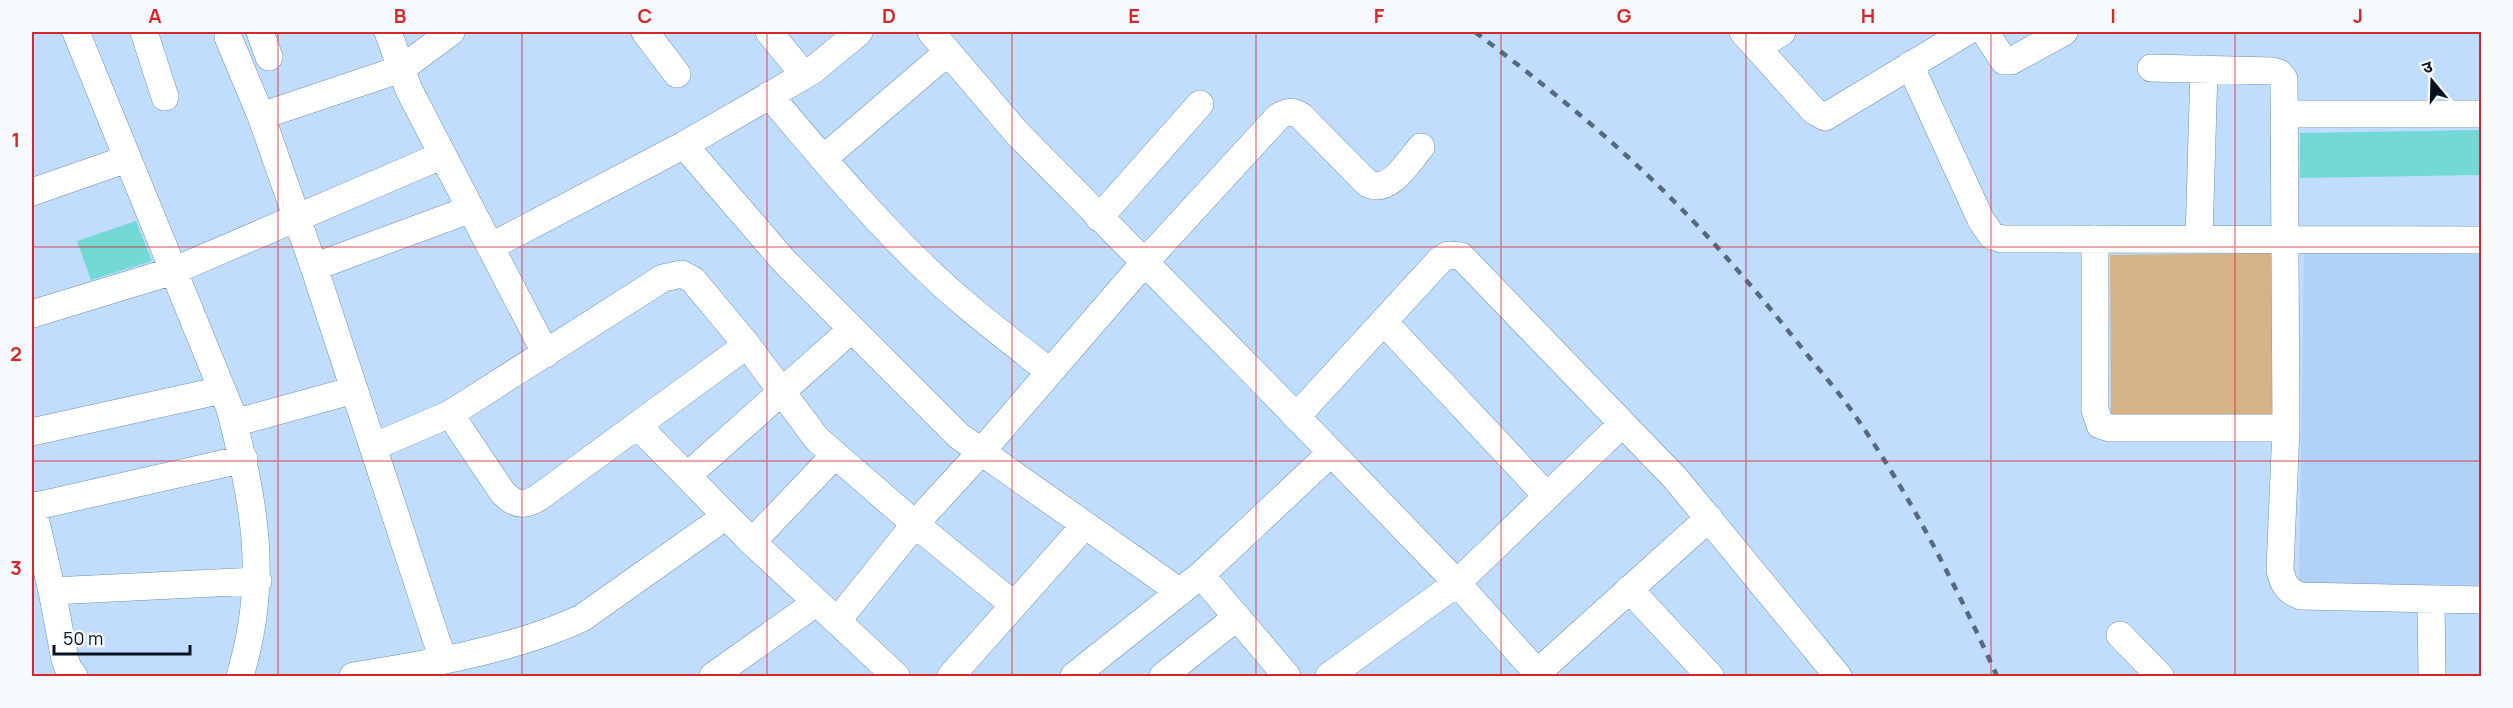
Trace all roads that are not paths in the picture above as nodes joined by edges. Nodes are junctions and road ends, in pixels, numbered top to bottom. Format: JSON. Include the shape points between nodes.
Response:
{"nodes":[{"id":1,"x":76,"y":32,"type":"edge"},
{"id":2,"x":144,"y":32,"type":"edge"},
{"id":3,"x":260,"y":32,"type":"edge"},
{"id":4,"x":388,"y":32,"type":"edge"},
{"id":5,"x":451,"y":32,"type":"edge"},
{"id":6,"x":645,"y":32,"type":"edge"},
{"id":7,"x":769,"y":32,"type":"edge"},
{"id":8,"x":859,"y":32,"type":"edge"},
{"id":9,"x":931,"y":32,"type":"edge"},
{"id":10,"x":1782,"y":32,"type":"edge"},
{"id":11,"x":1966,"y":32,"type":"edge"},
{"id":12,"x":1984,"y":32,"type":"edge"},
{"id":13,"x":2064,"y":32,"type":"edge"},
{"id":14,"x":228,"y":36,"type":"dead end"},
{"id":15,"x":1751,"y":39,"type":"edge"},
{"id":16,"x":948,"y":52,"type":"junction"},
{"id":17,"x":269,"y":57,"type":"dead end"},
{"id":18,"x":1910,"y":65,"type":"junction"},
{"id":19,"x":2151,"y":68,"type":"dead end"},
{"id":20,"x":401,"y":69,"type":"junction"},
{"id":21,"x":2204,"y":69,"type":"junction"},
{"id":22,"x":677,"y":74,"type":"dead end"},
{"id":23,"x":804,"y":75,"type":"junction"},
{"id":24,"x":769,"y":95,"type":"junction"},
{"id":25,"x":165,"y":97,"type":"dead end"},
{"id":26,"x":1200,"y":104,"type":"dead end"},
{"id":27,"x":2286,"y":114,"type":"junction"},
{"id":28,"x":2481,"y":114,"type":"edge"},
{"id":29,"x":261,"y":116,"type":"junction"},
{"id":30,"x":684,"y":145,"type":"junction"},
{"id":31,"x":1421,"y":147,"type":"dead end"},
{"id":32,"x":443,"y":155,"type":"junction"},
{"id":33,"x":824,"y":158,"type":"junction"},
{"id":34,"x":127,"y":159,"type":"junction"},
{"id":35,"x":32,"y":192,"type":"edge"},
{"id":36,"x":471,"y":209,"type":"junction"},
{"id":37,"x":295,"y":217,"type":"junction"},
{"id":38,"x":1100,"y":218,"type":"junction"},
{"id":39,"x":2095,"y":239,"type":"junction"},
{"id":40,"x":2199,"y":239,"type":"junction"},
{"id":41,"x":2286,"y":240,"type":"junction"},
{"id":42,"x":2481,"y":240,"type":"edge"},
{"id":43,"x":490,"y":247,"type":"junction"},
{"id":44,"x":1144,"y":263,"type":"junction"},
{"id":45,"x":314,"y":267,"type":"junction"},
{"id":46,"x":173,"y":271,"type":"junction"},
{"id":47,"x":32,"y":314,"type":"edge"},
{"id":48,"x":1384,"y":322,"type":"junction"},
{"id":49,"x":852,"y":329,"type":"junction"},
{"id":50,"x":747,"y":345,"type":"junction"},
{"id":51,"x":546,"y":354,"type":"junction"},
{"id":52,"x":1050,"y":372,"type":"junction"},
{"id":53,"x":222,"y":390,"type":"junction"},
{"id":54,"x":354,"y":390,"type":"junction"},
{"id":55,"x":781,"y":393,"type":"junction"},
{"id":56,"x":450,"y":414,"type":"junction"},
{"id":57,"x":1296,"y":417,"type":"junction"},
{"id":58,"x":234,"y":423,"type":"junction"},
{"id":59,"x":1622,"y":424,"type":"junction"},
{"id":60,"x":638,"y":426,"type":"junction"},
{"id":61,"x":2286,"y":429,"type":"junction"},
{"id":62,"x":32,"y":432,"type":"edge"},
{"id":63,"x":373,"y":447,"type":"junction"},
{"id":64,"x":981,"y":452,"type":"junction"},
{"id":65,"x":1331,"y":453,"type":"junction"},
{"id":66,"x":835,"y":455,"type":"junction"},
{"id":67,"x":244,"y":459,"type":"junction"},
{"id":68,"x":687,"y":476,"type":"junction"},
{"id":69,"x":1547,"y":496,"type":"junction"},
{"id":70,"x":32,"y":506,"type":"edge"},
{"id":71,"x":726,"y":516,"type":"junction"},
{"id":72,"x":1709,"y":518,"type":"junction"},
{"id":73,"x":915,"y":524,"type":"junction"},
{"id":74,"x":1085,"y":525,"type":"junction"},
{"id":75,"x":752,"y":542,"type":"junction"},
{"id":76,"x":1201,"y":575,"type":"junction"},
{"id":77,"x":258,"y":580,"type":"junction"},
{"id":78,"x":1457,"y":583,"type":"junction"},
{"id":79,"x":1629,"y":589,"type":"junction"},
{"id":80,"x":52,"y":591,"type":"junction"},
{"id":81,"x":1180,"y":592,"type":"junction"},
{"id":82,"x":2431,"y":600,"type":"junction"},
{"id":83,"x":2481,"y":600,"type":"edge"},
{"id":84,"x":817,"y":602,"type":"junction"},
{"id":85,"x":1014,"y":605,"type":"junction"},
{"id":86,"x":1237,"y":618,"type":"junction"},
{"id":87,"x":838,"y":620,"type":"junction"},
{"id":88,"x":2121,"y":635,"type":"dead end"},
{"id":89,"x":443,"y":660,"type":"junction"},
{"id":90,"x":1361,"y":668,"type":"edge"},
{"id":91,"x":370,"y":675,"type":"edge"},
{"id":92,"x":1539,"y":675,"type":"edge"},
{"id":93,"x":75,"y":676,"type":"edge"},
{"id":94,"x":240,"y":676,"type":"edge"},
{"id":95,"x":713,"y":676,"type":"edge"},
{"id":96,"x":896,"y":676,"type":"edge"},
{"id":97,"x":951,"y":676,"type":"edge"},
{"id":98,"x":1074,"y":676,"type":"edge"},
{"id":99,"x":1163,"y":676,"type":"edge"},
{"id":100,"x":1287,"y":676,"type":"edge"},
{"id":101,"x":1329,"y":676,"type":"edge"},
{"id":102,"x":1710,"y":676,"type":"edge"},
{"id":103,"x":1838,"y":676,"type":"edge"},
{"id":104,"x":2160,"y":676,"type":"edge"},
{"id":105,"x":2432,"y":676,"type":"edge"}],
"edges":[{"from":1,"to":34,"type":"street"},
{"from":2,"to":25,"type":"street"},
{"from":3,"to":17,"type":"street"},
{"from":4,"to":20,"type":"street"},
{"from":5,"to":20,"type":"street"},
{"from":6,"to":22,"type":"street"},
{"from":7,"to":23,"type":"street"},
{"from":8,"to":23,"type":"street"},
{"from":9,"to":16,"type":"street"},
{"from":10,"to":15,"type":"street"},
{"from":11,"to":18,"type":"street"},
{"from":12,"to":13,"type":"street","via":[[2004,61],[2011,61]]},
{"from":14,"to":29,"type":"street"},
{"from":15,"to":18,"type":"street","via":[[1814,111],[1825,117]]},
{"from":16,"to":33,"type":"street"},
{"from":16,"to":38,"type":"street","via":[[1016,132]]},
{"from":18,"to":39,"type":"street","via":[[1981,220],[1992,236]]},
{"from":19,"to":21,"type":"street"},
{"from":20,"to":29,"type":"street"},
{"from":20,"to":32,"type":"street"},
{"from":21,"to":27,"type":"street","via":[[2279,73],[2284,79]]},
{"from":21,"to":40,"type":"street"},
{"from":23,"to":24,"type":"street"},
{"from":24,"to":30,"type":"street"},
{"from":24,"to":33,"type":"street"},
{"from":26,"to":38,"type":"street"},
{"from":27,"to":28,"type":"street"},
{"from":27,"to":41,"type":"street"},
{"from":29,"to":37,"type":"street"},
{"from":30,"to":43,"type":"street"},
{"from":30,"to":49,"type":"street","via":[[784,261]]},
{"from":31,"to":44,"type":"street","via":[[1389,184],[1375,187],[1301,116],[1285,112]]},
{"from":32,"to":36,"type":"street"},
{"from":32,"to":37,"type":"street"},
{"from":33,"to":52,"type":"street","via":[[920,264]]},
{"from":34,"to":35,"type":"street"},
{"from":34,"to":46,"type":"street"},
{"from":36,"to":43,"type":"street"},
{"from":36,"to":45,"type":"street"},
{"from":37,"to":45,"type":"street"},
{"from":37,"to":46,"type":"street"},
{"from":38,"to":44,"type":"street"},
{"from":39,"to":40,"type":"street"},
{"from":39,"to":61,"type":"street","via":[[2095,410],[2100,425]]},
{"from":40,"to":41,"type":"street"},
{"from":41,"to":42,"type":"street"},
{"from":41,"to":61,"type":"street"},
{"from":43,"to":51,"type":"street"},
{"from":44,"to":52,"type":"street"},
{"from":44,"to":57,"type":"street"},
{"from":45,"to":54,"type":"street"},
{"from":46,"to":47,"type":"street"},
{"from":46,"to":53,"type":"street"},
{"from":48,"to":57,"type":"street"},
{"from":48,"to":59,"type":"street","via":[[1440,260],[1448,255],[1461,256]]},
{"from":48,"to":69,"type":"street"},
{"from":49,"to":55,"type":"street"},
{"from":49,"to":64,"type":"street","via":[[959,436]]},
{"from":50,"to":51,"type":"street","via":[[693,280],[682,273],[663,278]]},
{"from":50,"to":55,"type":"street"},
{"from":50,"to":60,"type":"street"},
{"from":51,"to":56,"type":"street"},
{"from":52,"to":64,"type":"street"},
{"from":53,"to":58,"type":"street"},
{"from":53,"to":62,"type":"street"},
{"from":54,"to":58,"type":"street"},
{"from":54,"to":63,"type":"street"},
{"from":55,"to":66,"type":"street","via":[[802,422]]},
{"from":55,"to":68,"type":"street"},
{"from":56,"to":60,"type":"street","via":[[503,493],[522,505]]},
{"from":56,"to":63,"type":"street"},
{"from":57,"to":65,"type":"street"},
{"from":58,"to":67,"type":"street"},
{"from":59,"to":69,"type":"street"},
{"from":59,"to":72,"type":"street"},
{"from":60,"to":68,"type":"street"},
{"from":61,"to":82,"type":"street","via":[[2280,570],[2290,592],[2301,596]]},
{"from":63,"to":89,"type":"street"},
{"from":64,"to":73,"type":"street"},
{"from":64,"to":74,"type":"street"},
{"from":65,"to":76,"type":"street"},
{"from":65,"to":78,"type":"street"},
{"from":66,"to":73,"type":"street"},
{"from":66,"to":75,"type":"street"},
{"from":67,"to":70,"type":"street"},
{"from":67,"to":77,"type":"street","via":[[254,517]]},
{"from":68,"to":71,"type":"street"},
{"from":69,"to":78,"type":"street"},
{"from":70,"to":80,"type":"street"},
{"from":71,"to":75,"type":"street"},
{"from":71,"to":89,"type":"street","via":[[582,618],[533,638]]},
{"from":72,"to":79,"type":"street"},
{"from":72,"to":103,"type":"street"},
{"from":73,"to":85,"type":"street"},
{"from":73,"to":87,"type":"street"},
{"from":74,"to":81,"type":"street"},
{"from":74,"to":85,"type":"street"},
{"from":75,"to":84,"type":"street"},
{"from":76,"to":81,"type":"street"},
{"from":76,"to":86,"type":"street"},
{"from":77,"to":80,"type":"street"},
{"from":77,"to":94,"type":"street"},
{"from":78,"to":90,"type":"street"},
{"from":78,"to":92,"type":"street"},
{"from":79,"to":92,"type":"street"},
{"from":79,"to":102,"type":"street"},
{"from":80,"to":93,"type":"street","via":[[65,660]]},
{"from":81,"to":98,"type":"street"},
{"from":82,"to":83,"type":"street"},
{"from":82,"to":105,"type":"street"},
{"from":84,"to":87,"type":"street"},
{"from":84,"to":95,"type":"street"},
{"from":85,"to":97,"type":"street"},
{"from":86,"to":99,"type":"street"},
{"from":86,"to":100,"type":"street"},
{"from":87,"to":96,"type":"street"},
{"from":88,"to":104,"type":"street"},
{"from":89,"to":91,"type":"street"},
{"from":90,"to":101,"type":"street"}]}
